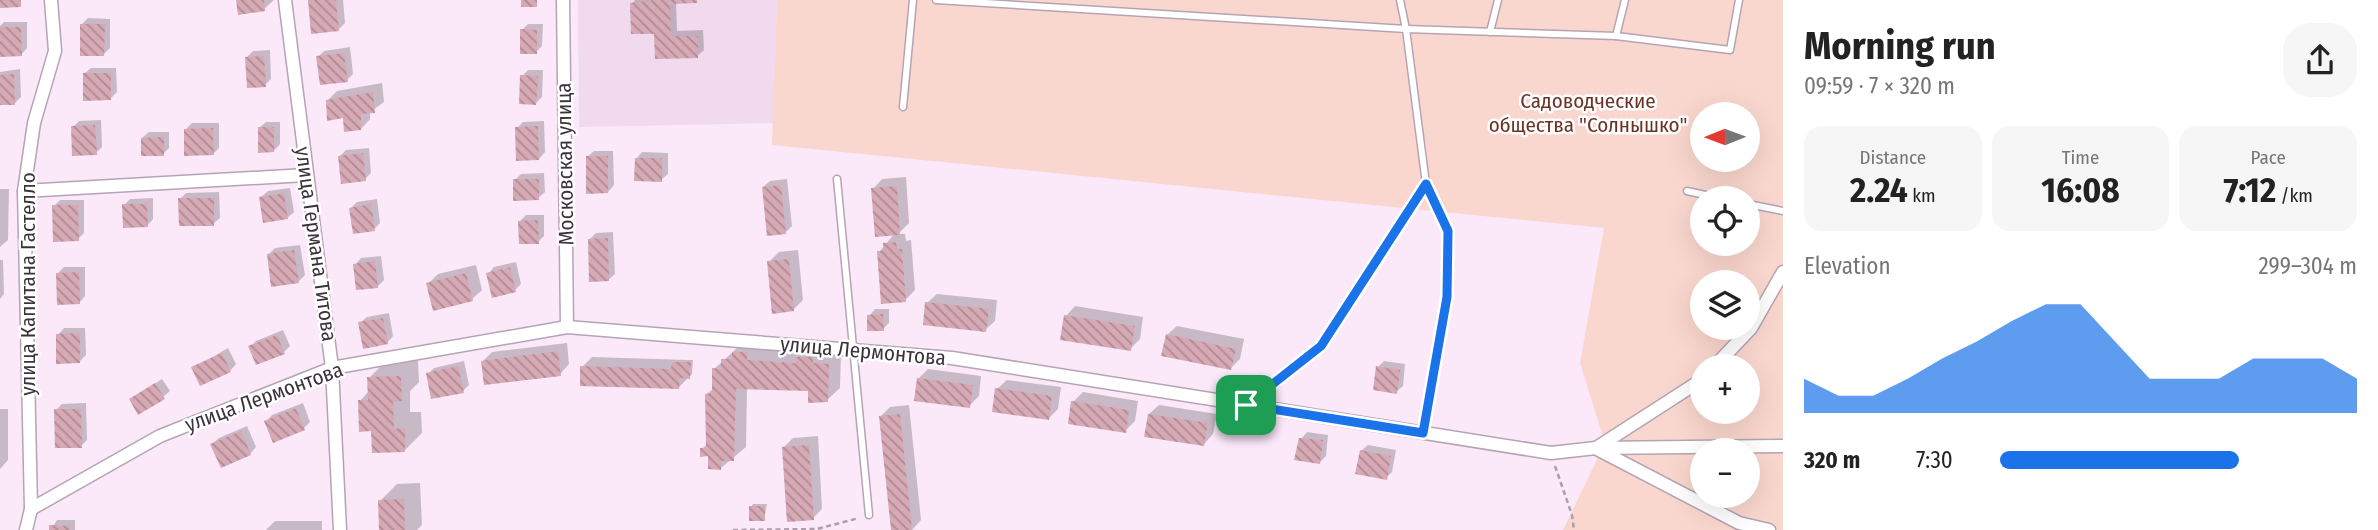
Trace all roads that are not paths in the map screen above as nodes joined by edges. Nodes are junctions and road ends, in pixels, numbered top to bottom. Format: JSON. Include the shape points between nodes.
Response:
{"nodes":[{"id":1,"x":51,"y":0,"type":"edge"},
{"id":2,"x":285,"y":0,"type":"edge"},
{"id":3,"x":563,"y":0,"type":"edge"},
{"id":4,"x":913,"y":0,"type":"edge"},
{"id":5,"x":936,"y":0,"type":"edge"},
{"id":6,"x":1400,"y":0,"type":"edge"},
{"id":7,"x":1498,"y":0,"type":"edge"},
{"id":8,"x":1625,"y":0,"type":"edge"},
{"id":9,"x":1739,"y":0,"type":"edge"},
{"id":10,"x":1406,"y":29,"type":"junction"},
{"id":11,"x":1490,"y":32,"type":"junction"},
{"id":12,"x":1616,"y":36,"type":"junction"},
{"id":13,"x":903,"y":107,"type":"dead end"},
{"id":14,"x":306,"y":176,"type":"junction"},
{"id":15,"x":837,"y":180,"type":"dead end"},
{"id":16,"x":1426,"y":184,"type":"junction"},
{"id":17,"x":24,"y":191,"type":"junction"},
{"id":18,"x":1687,"y":191,"type":"dead end"},
{"id":19,"x":1690,"y":192,"type":"edge"},
{"id":20,"x":1760,"y":206,"type":"edge"},
{"id":21,"x":1783,"y":211,"type":"edge"},
{"id":22,"x":1783,"y":272,"type":"edge"},
{"id":23,"x":567,"y":327,"type":"junction"},
{"id":24,"x":852,"y":350,"type":"junction"},
{"id":25,"x":1727,"y":354,"type":"edge"},
{"id":26,"x":332,"y":368,"type":"junction"},
{"id":27,"x":1690,"y":387,"type":"edge"},
{"id":28,"x":1246,"y":405,"type":"junction"},
{"id":29,"x":1423,"y":433,"type":"junction"},
{"id":30,"x":1783,"y":446,"type":"edge"},
{"id":31,"x":1596,"y":448,"type":"junction"},
{"id":32,"x":31,"y":509,"type":"junction"},
{"id":33,"x":869,"y":515,"type":"road end"},
{"id":34,"x":26,"y":530,"type":"edge"},
{"id":35,"x":340,"y":530,"type":"edge"},
{"id":36,"x":1769,"y":530,"type":"edge"}],
"edges":[{"from":1,"to":17,"type":"street","name":"улица Капитана Гастелло","via":[[55,51],[34,124]]},
{"from":2,"to":14,"type":"street","name":"улица Германа Титова"},
{"from":3,"to":23,"type":"street","name":"Московская улица"},
{"from":4,"to":13,"type":"lane"},
{"from":5,"to":10,"type":"lane"},
{"from":6,"to":10,"type":"lane"},
{"from":7,"to":11,"type":"lane"},
{"from":8,"to":12,"type":"lane"},
{"from":9,"to":12,"type":"lane","via":[[1730,50]]},
{"from":10,"to":11,"type":"lane"},
{"from":10,"to":16,"type":"lane"},
{"from":11,"to":12,"type":"lane"},
{"from":14,"to":17,"type":"street"},
{"from":14,"to":26,"type":"street","name":"улица Германа Титова"},
{"from":15,"to":24,"type":"lane"},
{"from":16,"to":28,"type":"lane","via":[[1321,346]]},
{"from":16,"to":29,"type":"lane","via":[[1448,231],[1447,297]]},
{"from":17,"to":32,"type":"street","name":"улица Капитана Гастелло"},
{"from":18,"to":19,"type":"lane"},
{"from":20,"to":21,"type":"lane"},
{"from":22,"to":25,"type":"street","via":[[1751,328]]},
{"from":23,"to":24,"type":"street","name":"улица Лермонтова"},
{"from":23,"to":26,"type":"street","name":"улица Лермонтова"},
{"from":24,"to":28,"type":"street","name":"улица Лермонтова","via":[[952,358]]},
{"from":24,"to":33,"type":"lane"},
{"from":26,"to":32,"type":"street","name":"улица Лермонтова","via":[[160,436]]},
{"from":26,"to":35,"type":"street","name":"улица Германа Титова"},
{"from":27,"to":31,"type":"street","name":"улица Лермонтова"},
{"from":28,"to":29,"type":"street","name":"улица Лермонтова"},
{"from":29,"to":31,"type":"street","name":"улица Лермонтова","via":[[1550,453]]},
{"from":30,"to":31,"type":"street"},
{"from":31,"to":36,"type":"street","via":[[1739,523]]},
{"from":32,"to":34,"type":"street","name":"улица Капитана Гастелло"}]}
